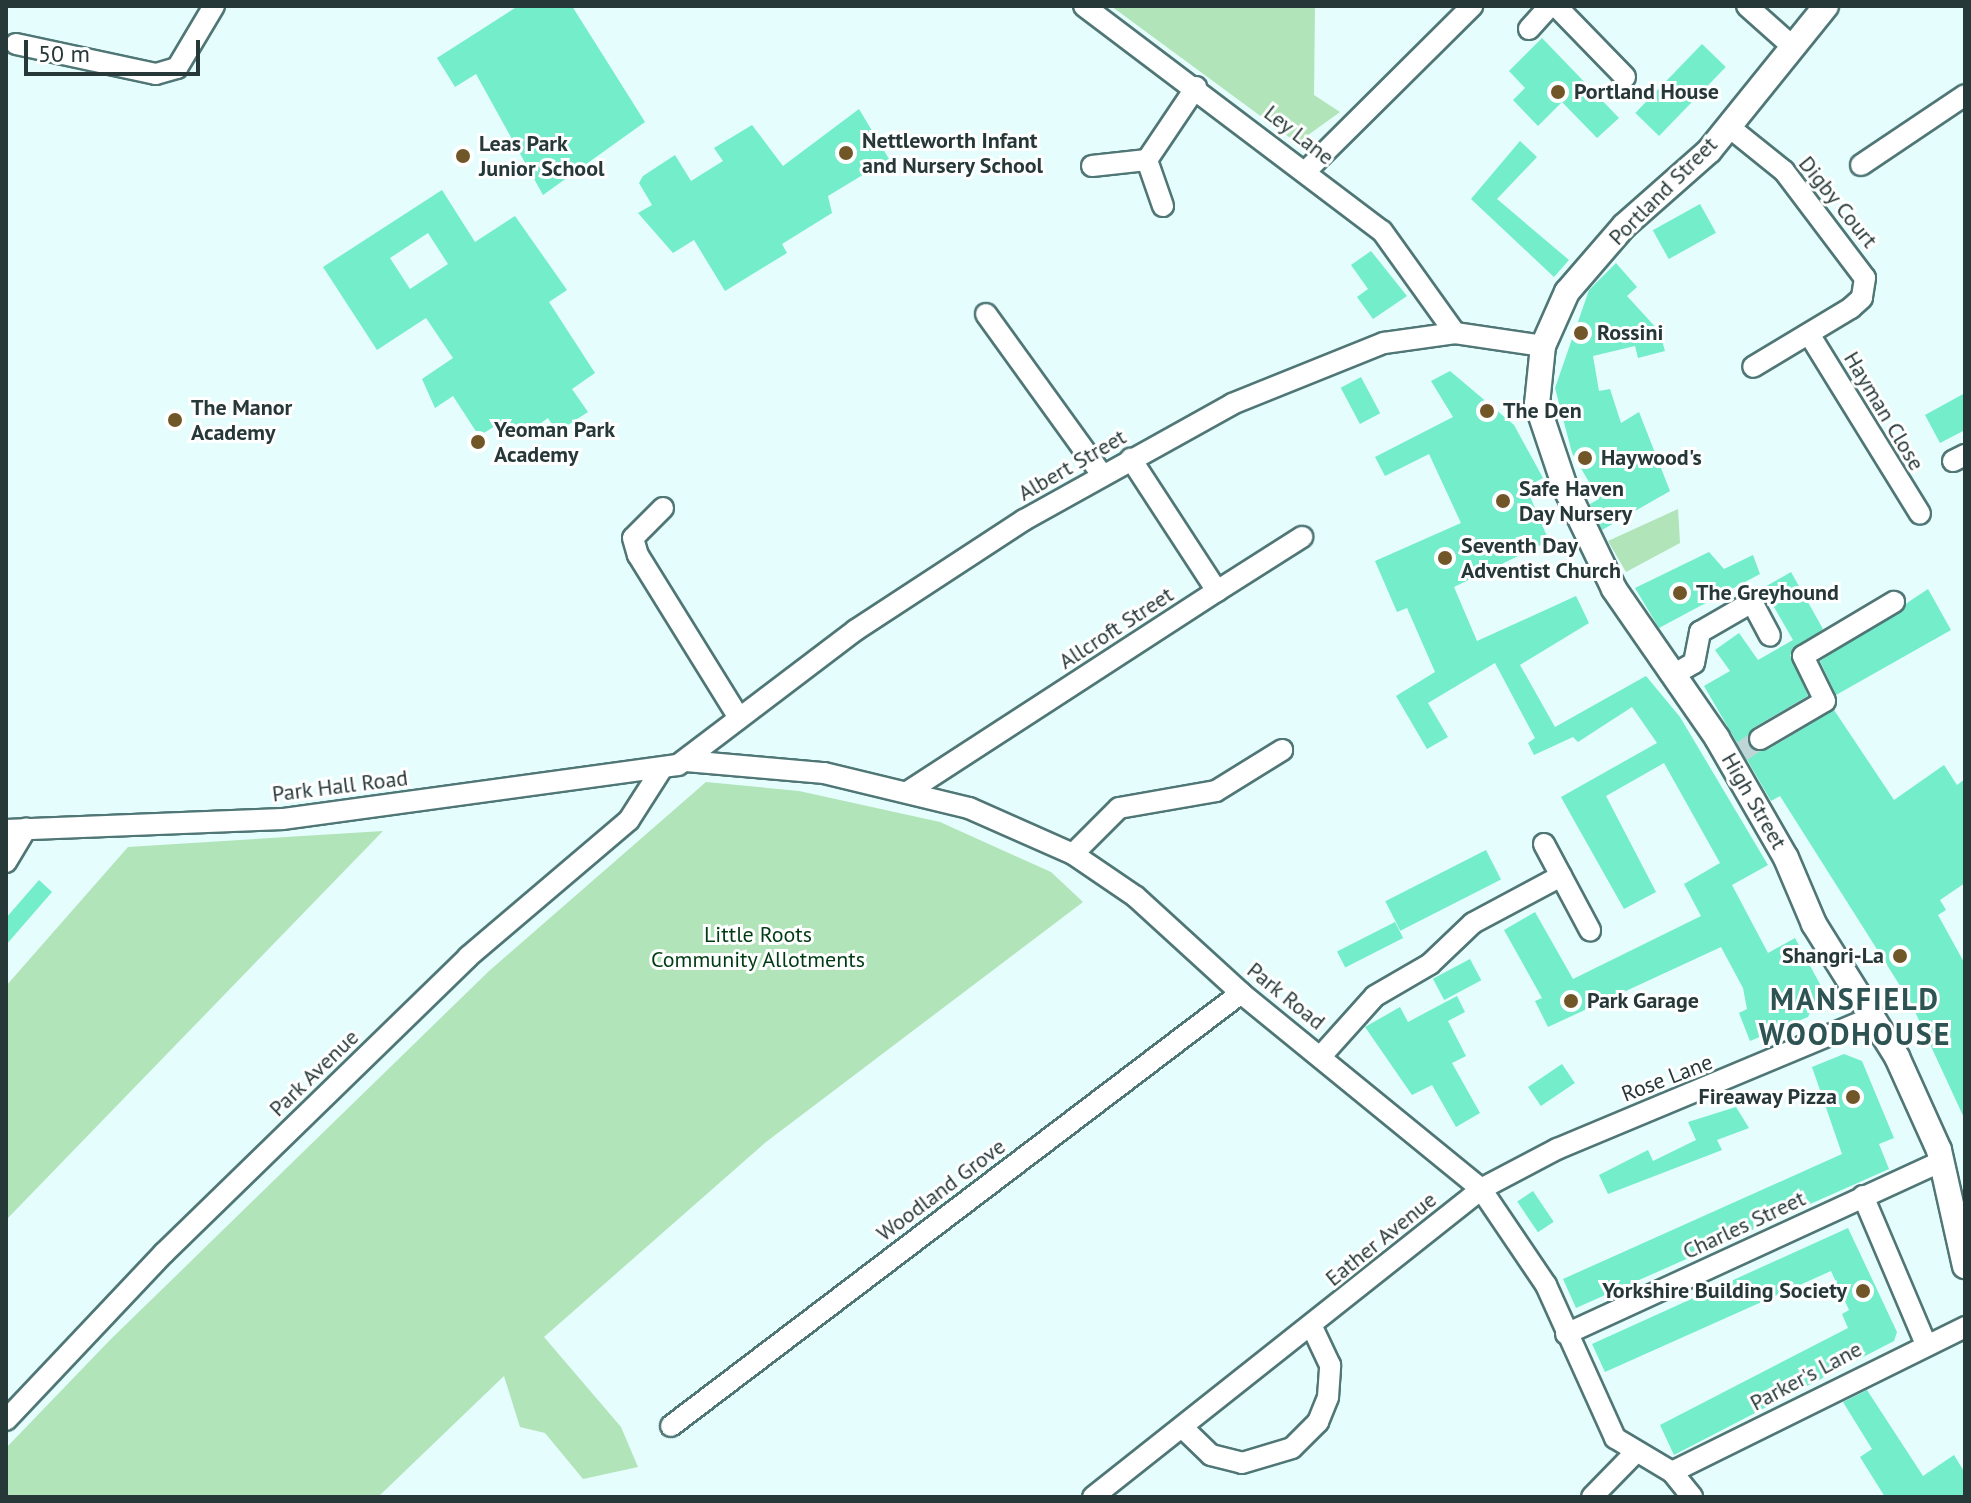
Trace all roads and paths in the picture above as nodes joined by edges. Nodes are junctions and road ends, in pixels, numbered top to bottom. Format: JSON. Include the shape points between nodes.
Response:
{"nodes":[{"id":1,"x":214,"y":6,"type":"edge"},
{"id":2,"x":1084,"y":6,"type":"edge"},
{"id":3,"x":1472,"y":6,"type":"edge"},
{"id":4,"x":1553,"y":6,"type":"edge"},
{"id":5,"x":1747,"y":6,"type":"edge"},
{"id":6,"x":1826,"y":6,"type":"edge"},
{"id":7,"x":1529,"y":29,"type":"dead end"},
{"id":8,"x":16,"y":44,"type":"dead end"},
{"id":9,"x":1793,"y":47,"type":"junction"},
{"id":10,"x":1625,"y":77,"type":"dead end"},
{"id":11,"x":1196,"y":87,"type":"junction"},
{"id":12,"x":1965,"y":95,"type":"edge"},
{"id":13,"x":1728,"y":126,"type":"junction"},
{"id":14,"x":1147,"y":160,"type":"junction"},
{"id":15,"x":1861,"y":165,"type":"dead end"},
{"id":16,"x":1092,"y":166,"type":"dead end"},
{"id":17,"x":1307,"y":170,"type":"junction"},
{"id":18,"x":1163,"y":206,"type":"dead end"},
{"id":19,"x":986,"y":314,"type":"dead end"},
{"id":20,"x":1455,"y":333,"type":"junction"},
{"id":21,"x":1809,"y":334,"type":"junction"},
{"id":22,"x":1543,"y":346,"type":"junction"},
{"id":23,"x":1753,"y":367,"type":"dead end"},
{"id":24,"x":1131,"y":459,"type":"junction"},
{"id":25,"x":1102,"y":475,"type":"junction"},
{"id":26,"x":663,"y":508,"type":"dead end"},
{"id":27,"x":1920,"y":514,"type":"dead end"},
{"id":28,"x":1302,"y":537,"type":"dead end"},
{"id":29,"x":1217,"y":591,"type":"junction"},
{"id":30,"x":1894,"y":602,"type":"dead end"},
{"id":31,"x":1770,"y":636,"type":"dead end"},
{"id":32,"x":1673,"y":675,"type":"junction"},
{"id":33,"x":738,"y":716,"type":"junction"},
{"id":34,"x":1760,"y":739,"type":"tunnel mouth"},
{"id":35,"x":1282,"y":750,"type":"dead end"},
{"id":36,"x":675,"y":765,"type":"junction"},
{"id":37,"x":909,"y":791,"type":"junction"},
{"id":38,"x":16,"y":830,"type":"edge"},
{"id":39,"x":1544,"y":844,"type":"dead end"},
{"id":40,"x":1073,"y":854,"type":"junction"},
{"id":41,"x":6,"y":862,"type":"edge"},
{"id":42,"x":1561,"y":876,"type":"junction"},
{"id":43,"x":1590,"y":930,"type":"dead end"},
{"id":44,"x":1241,"y":993,"type":"junction"},
{"id":45,"x":1872,"y":1017,"type":"junction"},
{"id":46,"x":1322,"y":1055,"type":"junction"},
{"id":47,"x":1942,"y":1161,"type":"junction"},
{"id":48,"x":1481,"y":1189,"type":"junction"},
{"id":49,"x":1863,"y":1196,"type":"junction"},
{"id":50,"x":1965,"y":1266,"type":"edge"},
{"id":51,"x":1312,"y":1327,"type":"junction"},
{"id":52,"x":1965,"y":1327,"type":"edge"},
{"id":53,"x":1566,"y":1334,"type":"junction"},
{"id":54,"x":1925,"y":1342,"type":"junction"},
{"id":55,"x":6,"y":1420,"type":"edge"},
{"id":56,"x":671,"y":1426,"type":"dead end"},
{"id":57,"x":1183,"y":1428,"type":"junction"},
{"id":58,"x":1633,"y":1455,"type":"junction"},
{"id":59,"x":1672,"y":1472,"type":"junction"},
{"id":60,"x":1093,"y":1497,"type":"edge"},
{"id":61,"x":1592,"y":1497,"type":"edge"},
{"id":62,"x":1692,"y":1497,"type":"edge"}],
"edges":[{"from":1,"to":8,"type":"street","via":[[177,68],[156,74]]},
{"from":2,"to":11,"type":"street","name":"Ley Lane"},
{"from":3,"to":17,"type":"street"},
{"from":4,"to":7,"type":"street"},
{"from":4,"to":10,"type":"street"},
{"from":5,"to":9,"type":"street"},
{"from":6,"to":9,"type":"street","name":"Portland Street"},
{"from":9,"to":13,"type":"street","name":"Portland Street"},
{"from":11,"to":14,"type":"street"},
{"from":11,"to":17,"type":"street","name":"Ley Lane"},
{"from":12,"to":15,"type":"street"},
{"from":13,"to":21,"type":"street","name":"Digby Court","via":[[1784,171],[1859,263],[1862,298]]},
{"from":13,"to":22,"type":"street","name":"Portland Street","via":[[1611,240],[1567,292]]},
{"from":14,"to":16,"type":"street"},
{"from":14,"to":18,"type":"street"},
{"from":17,"to":20,"type":"street","name":"Ley Lane","via":[[1382,231]]},
{"from":19,"to":25,"type":"street"},
{"from":20,"to":22,"type":"street","name":"Albert Street"},
{"from":20,"to":24,"type":"street","name":"Albert Street","via":[[1384,343],[1301,374]]},
{"from":21,"to":23,"type":"street","name":"Digby Court"},
{"from":21,"to":27,"type":"street","name":"Hayman Close"},
{"from":22,"to":32,"type":"street","name":"High Street","via":[[1537,404],[1555,461],[1614,589]]},
{"from":24,"to":25,"type":"street","name":"Albert Street"},
{"from":24,"to":29,"type":"street"},
{"from":25,"to":33,"type":"street","name":"Albert Street","via":[[856,630]]},
{"from":26,"to":33,"type":"street","via":[[633,538],[638,555]]},
{"from":28,"to":29,"type":"street","name":"Allcroft Street"},
{"from":29,"to":37,"type":"street","name":"Allcroft Street"},
{"from":30,"to":34,"type":"street","via":[[1803,656],[1825,701]]},
{"from":31,"to":32,"type":"street","via":[[1752,602],[1700,632],[1694,663]]},
{"from":32,"to":45,"type":"street","name":"High Street","via":[[1735,755],[1814,924]]},
{"from":33,"to":36,"type":"street","name":"Albert Street"},
{"from":35,"to":40,"type":"street","via":[[1216,791],[1119,808]]},
{"from":36,"to":37,"type":"street","name":"Park Road","via":[[824,773]]},
{"from":36,"to":38,"type":"street","name":"Park Hall Road","via":[[283,819]]},
{"from":36,"to":55,"type":"street","name":"Park Avenue","via":[[629,820],[468,957],[164,1253]]},
{"from":37,"to":40,"type":"street","name":"Park Road"},
{"from":38,"to":41,"type":"street"},
{"from":39,"to":42,"type":"street"},
{"from":40,"to":44,"type":"street","name":"Park Road","via":[[1136,897]]},
{"from":42,"to":43,"type":"street"},
{"from":42,"to":46,"type":"street","via":[[1473,923],[1430,964],[1375,996]]},
{"from":44,"to":46,"type":"street","name":"Park Road"},
{"from":44,"to":56,"type":"street","name":"Woodland Grove"},
{"from":45,"to":47,"type":"street","name":"High Street"},
{"from":45,"to":48,"type":"street","name":"Rose Lane","via":[[1557,1149]]},
{"from":46,"to":48,"type":"street","name":"Park Road"},
{"from":47,"to":49,"type":"street","name":"Charles Street"},
{"from":47,"to":50,"type":"street","name":"High Street"},
{"from":48,"to":51,"type":"street","name":"Eather Avenue"},
{"from":48,"to":53,"type":"street","name":"Park Road","via":[[1520,1238]]},
{"from":49,"to":53,"type":"street","name":"Charles Street"},
{"from":49,"to":54,"type":"street"},
{"from":51,"to":57,"type":"street","name":"Eather Avenue"},
{"from":51,"to":57,"type":"street","via":[[1330,1365],[1328,1397],[1318,1422],[1292,1448],[1242,1463],[1211,1455]]},
{"from":52,"to":54,"type":"street","name":"Parker's Lane"},
{"from":53,"to":58,"type":"street","name":"Park Road","via":[[1615,1438]]},
{"from":54,"to":59,"type":"street","name":"Parker's Lane"},
{"from":57,"to":60,"type":"street","name":"Eather Avenue"},
{"from":58,"to":59,"type":"street","name":"Park Road"},
{"from":58,"to":61,"type":"street"},
{"from":59,"to":62,"type":"street","name":"Park Road"}]}
